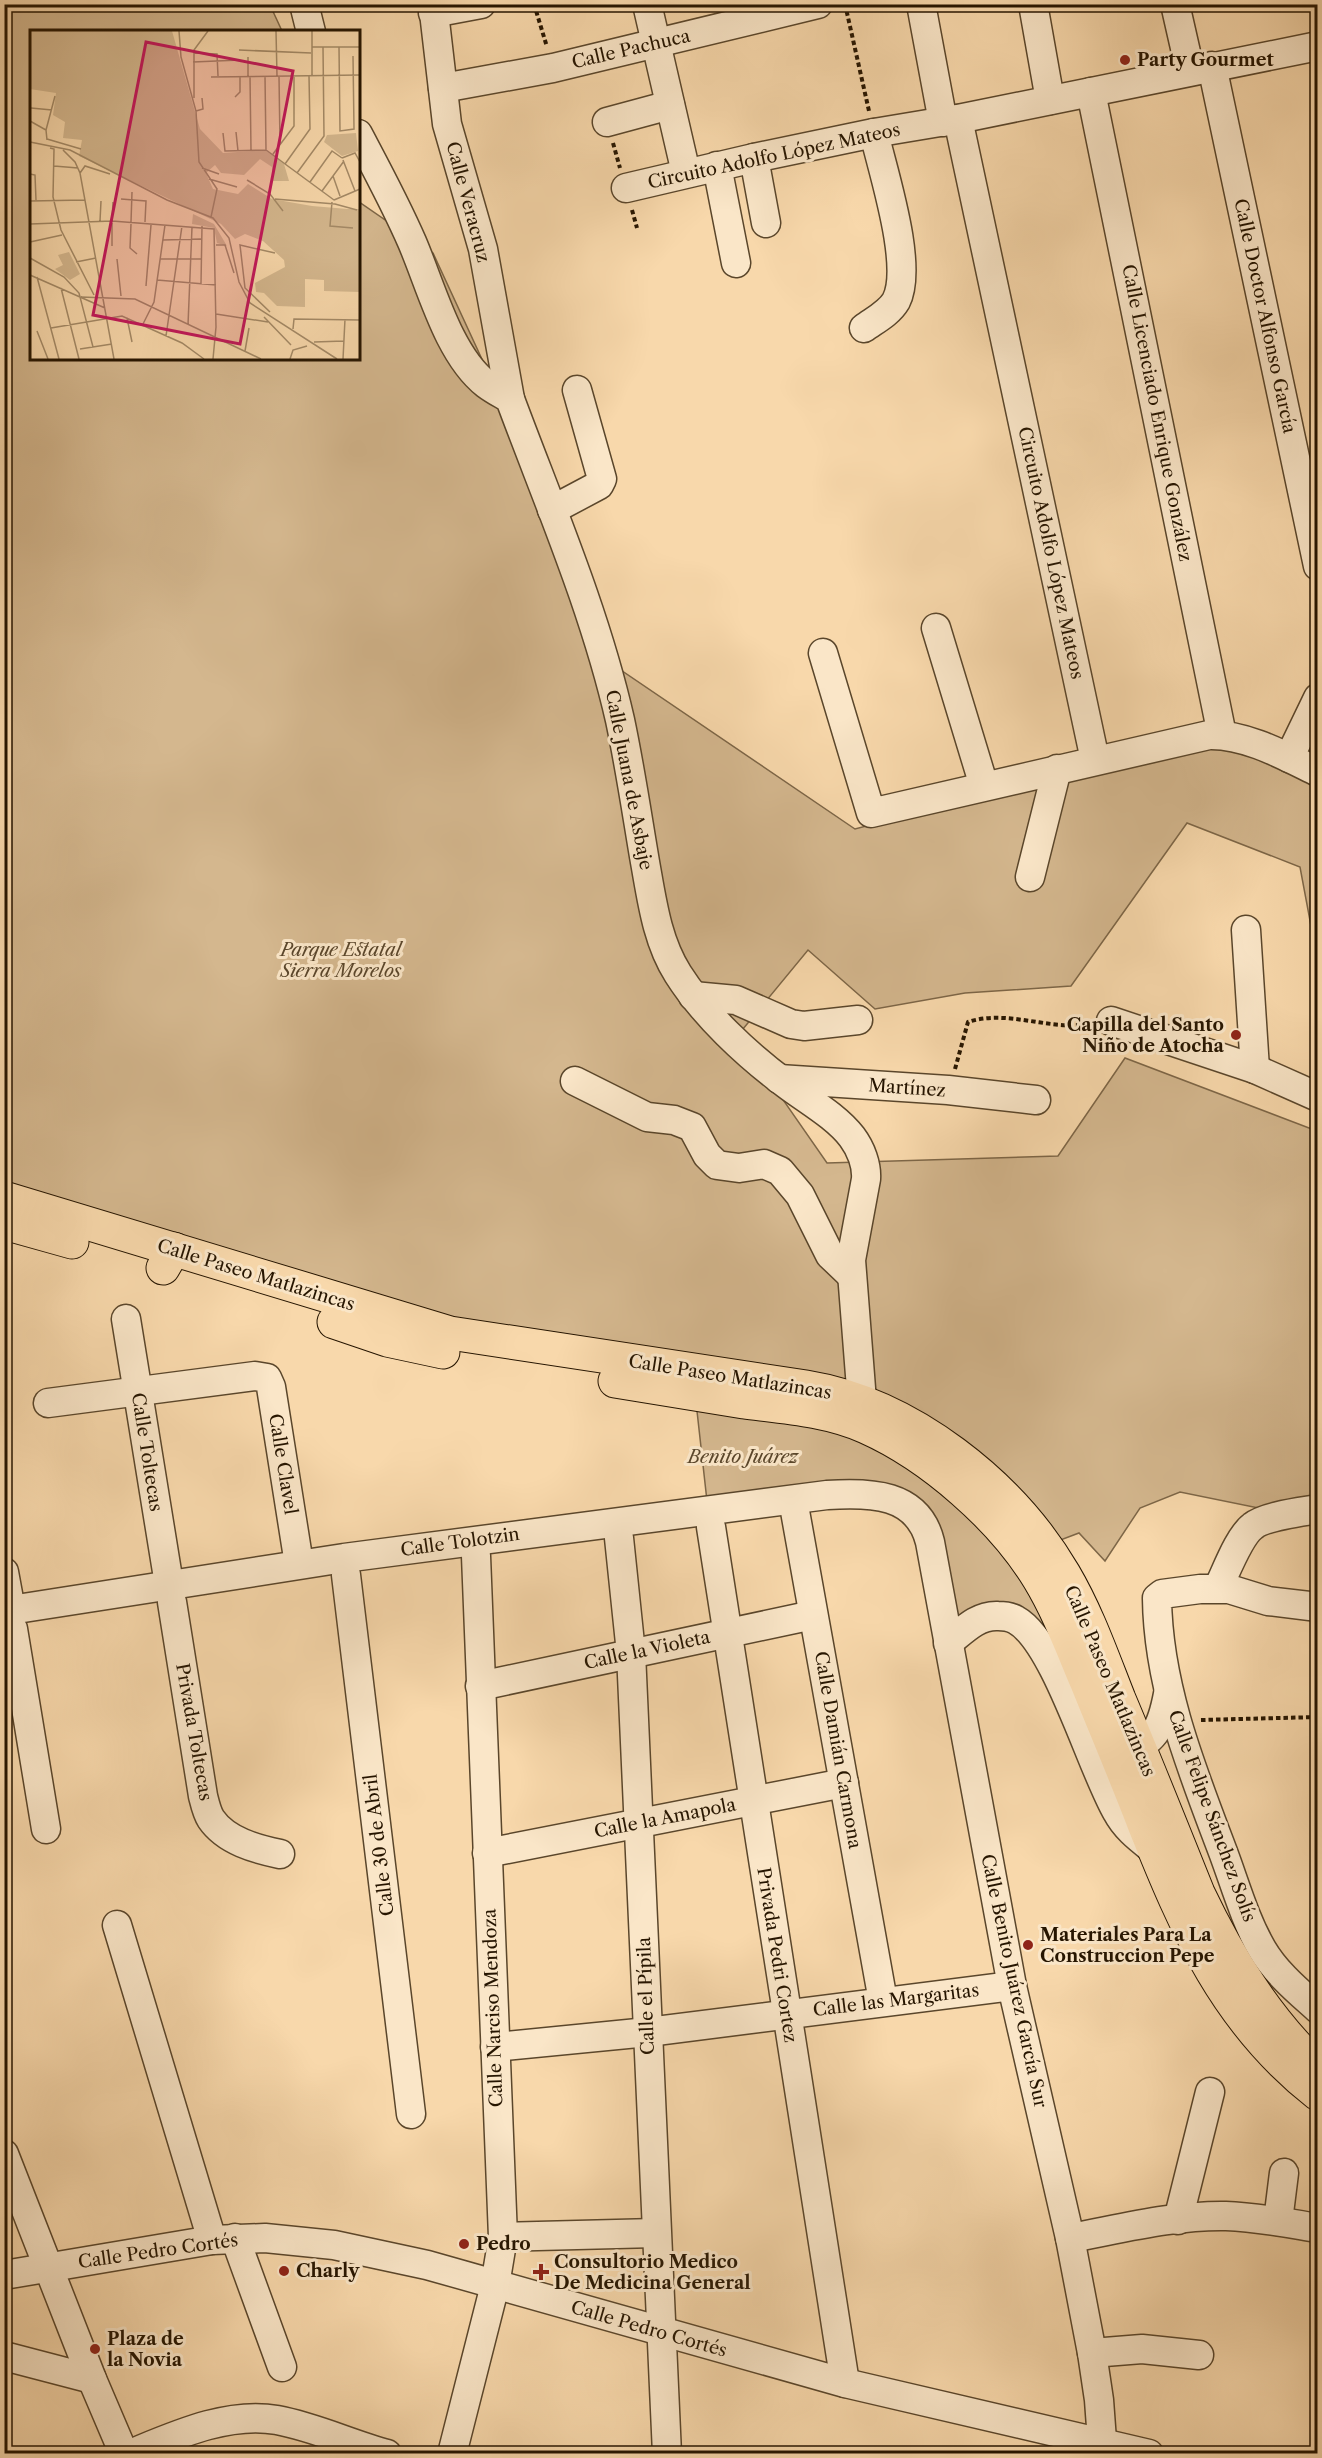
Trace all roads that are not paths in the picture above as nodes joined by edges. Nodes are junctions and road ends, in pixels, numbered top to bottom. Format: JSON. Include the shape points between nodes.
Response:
{"nodes":[{"id":1,"x":304,"y":4,"type":"edge"},
{"id":2,"x":481,"y":4,"type":"edge"},
{"id":3,"x":647,"y":4,"type":"edge"},
{"id":4,"x":818,"y":4,"type":"edge"},
{"id":5,"x":921,"y":4,"type":"edge"},
{"id":6,"x":1033,"y":4,"type":"edge"},
{"id":7,"x":1175,"y":4,"type":"edge"},
{"id":8,"x":433,"y":9,"type":"edge"},
{"id":9,"x":310,"y":30,"type":"edge"},
{"id":10,"x":657,"y":44,"type":"junction"},
{"id":11,"x":1317,"y":46,"type":"edge"},
{"id":12,"x":1201,"y":68,"type":"junction"},
{"id":13,"x":443,"y":88,"type":"junction"},
{"id":14,"x":1091,"y":92,"type":"junction"},
{"id":15,"x":1050,"y":100,"type":"junction"},
{"id":16,"x":670,"y":105,"type":"junction"},
{"id":17,"x":951,"y":121,"type":"junction"},
{"id":18,"x":608,"y":122,"type":"dead end"},
{"id":19,"x":873,"y":133,"type":"junction"},
{"id":20,"x":360,"y":138,"type":"edge"},
{"id":21,"x":754,"y":158,"type":"junction"},
{"id":22,"x":717,"y":166,"type":"junction"},
{"id":23,"x":686,"y":173,"type":"junction"},
{"id":24,"x":626,"y":188,"type":"dead end"},
{"id":25,"x":766,"y":223,"type":"dead end"},
{"id":26,"x":736,"y":263,"type":"dead end"},
{"id":27,"x":864,"y":328,"type":"dead end"},
{"id":28,"x":577,"y":390,"type":"dead end"},
{"id":29,"x":510,"y":399,"type":"junction"},
{"id":30,"x":552,"y":510,"type":"junction"},
{"id":31,"x":1317,"y":566,"type":"edge"},
{"id":32,"x":936,"y":628,"type":"dead end"},
{"id":33,"x":823,"y":653,"type":"dead end"},
{"id":34,"x":1317,"y":698,"type":"edge"},
{"id":35,"x":1222,"y":735,"type":"junction"},
{"id":36,"x":1289,"y":758,"type":"junction"},
{"id":37,"x":1095,"y":760,"type":"junction"},
{"id":38,"x":1057,"y":769,"type":"junction"},
{"id":39,"x":1317,"y":772,"type":"edge"},
{"id":40,"x":984,"y":786,"type":"junction"},
{"id":41,"x":1030,"y":877,"type":"dead end"},
{"id":42,"x":1246,"y":930,"type":"dead end"},
{"id":43,"x":693,"y":996,"type":"junction"},
{"id":44,"x":858,"y":1020,"type":"dead end"},
{"id":45,"x":1111,"y":1021,"type":"road end"},
{"id":46,"x":1255,"y":1069,"type":"junction"},
{"id":47,"x":779,"y":1078,"type":"junction"},
{"id":48,"x":575,"y":1081,"type":"dead end"},
{"id":49,"x":1317,"y":1097,"type":"edge"},
{"id":50,"x":1036,"y":1100,"type":"dead end"},
{"id":51,"x":4,"y":1198,"type":"edge"},
{"id":52,"x":4,"y":1223,"type":"edge"},
{"id":53,"x":169,"y":1259,"type":"junction"},
{"id":54,"x":850,"y":1275,"type":"junction"},
{"id":55,"x":126,"y":1319,"type":"dead end"},
{"id":56,"x":137,"y":1392,"type":"junction"},
{"id":57,"x":862,"y":1401,"type":"junction"},
{"id":58,"x":48,"y":1402,"type":"dead end"},
{"id":59,"x":794,"y":1508,"type":"junction"},
{"id":60,"x":1317,"y":1509,"type":"edge"},
{"id":61,"x":914,"y":1511,"type":"joint"},
{"id":62,"x":711,"y":1527,"type":"junction"},
{"id":63,"x":619,"y":1538,"type":"junction"},
{"id":64,"x":476,"y":1556,"type":"junction"},
{"id":65,"x":299,"y":1564,"type":"junction"},
{"id":66,"x":4,"y":1572,"type":"edge"},
{"id":67,"x":346,"y":1575,"type":"junction"},
{"id":68,"x":1218,"y":1588,"type":"junction"},
{"id":69,"x":170,"y":1593,"type":"junction"},
{"id":70,"x":1317,"y":1607,"type":"edge"},
{"id":71,"x":813,"y":1615,"type":"junction"},
{"id":72,"x":8,"y":1620,"type":"edge"},
{"id":73,"x":728,"y":1634,"type":"junction"},
{"id":74,"x":948,"y":1643,"type":"junction"},
{"id":75,"x":631,"y":1653,"type":"junction"},
{"id":76,"x":480,"y":1686,"type":"junction"},
{"id":77,"x":1168,"y":1694,"type":"junction"},
{"id":78,"x":1129,"y":1753,"type":"junction"},
{"id":79,"x":844,"y":1783,"type":"junction"},
{"id":80,"x":754,"y":1801,"type":"junction"},
{"id":81,"x":639,"y":1823,"type":"junction"},
{"id":82,"x":46,"y":1829,"type":"dead end"},
{"id":83,"x":1155,"y":1851,"type":"junction"},
{"id":84,"x":487,"y":1853,"type":"junction"},
{"id":85,"x":280,"y":1854,"type":"dead end"},
{"id":86,"x":117,"y":1925,"type":"dead end"},
{"id":87,"x":1012,"y":1986,"type":"junction"},
{"id":88,"x":883,"y":2001,"type":"junction"},
{"id":89,"x":1317,"y":2010,"type":"edge"},
{"id":90,"x":786,"y":2014,"type":"junction"},
{"id":91,"x":648,"y":2032,"type":"junction"},
{"id":92,"x":495,"y":2047,"type":"junction"},
{"id":93,"x":1317,"y":2068,"type":"edge"},
{"id":94,"x":1210,"y":2092,"type":"dead end"},
{"id":95,"x":1317,"y":2094,"type":"edge"},
{"id":96,"x":411,"y":2114,"type":"dead end"},
{"id":97,"x":4,"y":2154,"type":"edge"},
{"id":98,"x":1284,"y":2174,"type":"dead end"},
{"id":99,"x":1178,"y":2220,"type":"junction"},
{"id":100,"x":1278,"y":2221,"type":"junction"},
{"id":101,"x":1317,"y":2228,"type":"edge"},
{"id":102,"x":656,"y":2233,"type":"junction"},
{"id":103,"x":503,"y":2237,"type":"junction"},
{"id":104,"x":1070,"y":2238,"type":"junction"},
{"id":105,"x":224,"y":2239,"type":"junction"},
{"id":106,"x":48,"y":2268,"type":"junction"},
{"id":107,"x":4,"y":2275,"type":"edge"},
{"id":108,"x":495,"y":2285,"type":"junction"},
{"id":109,"x":661,"y":2332,"type":"junction"},
{"id":110,"x":1092,"y":2353,"type":"junction"},
{"id":111,"x":1199,"y":2355,"type":"dead end"},
{"id":112,"x":4,"y":2356,"type":"edge"},
{"id":113,"x":282,"y":2367,"type":"dead end"},
{"id":114,"x":92,"y":2379,"type":"junction"},
{"id":115,"x":845,"y":2383,"type":"junction"},
{"id":116,"x":303,"y":2426,"type":"junction"},
{"id":117,"x":1103,"y":2447,"type":"edge"},
{"id":118,"x":124,"y":2454,"type":"edge"},
{"id":119,"x":130,"y":2454,"type":"edge"},
{"id":120,"x":315,"y":2454,"type":"edge"},
{"id":121,"x":387,"y":2454,"type":"edge"},
{"id":122,"x":452,"y":2454,"type":"edge"},
{"id":123,"x":667,"y":2454,"type":"edge"},
{"id":124,"x":1149,"y":2454,"type":"edge"}],
"edges":[{"from":1,"to":9,"type":"street"},
{"from":2,"to":8,"type":"street"},
{"from":3,"to":10,"type":"street"},
{"from":4,"to":10,"type":"street","name":"Calle Pachuca"},
{"from":5,"to":17,"type":"street"},
{"from":6,"to":15,"type":"street"},
{"from":7,"to":12,"type":"street","name":"Calle Doctor Alfonso García"},
{"from":8,"to":13,"type":"street","name":"Calle Veracruz"},
{"from":10,"to":13,"type":"street","name":"Calle Pachuca"},
{"from":10,"to":16,"type":"street"},
{"from":11,"to":12,"type":"street","name":"Circuito Adolfo López Mateos"},
{"from":12,"to":14,"type":"street","name":"Circuito Adolfo López Mateos"},
{"from":12,"to":31,"type":"street","name":"Calle Doctor Alfonso García"},
{"from":13,"to":29,"type":"street","name":"Calle Veracruz","via":[[447,124],[483,249]]},
{"from":14,"to":15,"type":"street","name":"Circuito Adolfo López Mateos"},
{"from":14,"to":35,"type":"street","name":"Calle Licenciado Enrique González"},
{"from":15,"to":17,"type":"street","name":"Circuito Adolfo López Mateos"},
{"from":16,"to":18,"type":"street"},
{"from":16,"to":23,"type":"street"},
{"from":17,"to":19,"type":"street","name":"Circuito Adolfo López Mateos"},
{"from":17,"to":37,"type":"street","name":"Circuito Adolfo López Mateos"},
{"from":19,"to":21,"type":"street","name":"Circuito Adolfo López Mateos"},
{"from":19,"to":27,"type":"street","via":[[899,239],[903,276],[895,303]]},
{"from":20,"to":29,"type":"street","via":[[404,223],[456,344],[485,384]]},
{"from":21,"to":22,"type":"street","name":"Circuito Adolfo López Mateos"},
{"from":21,"to":25,"type":"street"},
{"from":22,"to":23,"type":"street","name":"Circuito Adolfo López Mateos"},
{"from":22,"to":26,"type":"street"},
{"from":23,"to":24,"type":"street","name":"Circuito Adolfo López Mateos"},
{"from":28,"to":30,"type":"street","via":[[602,479],[599,485]]},
{"from":29,"to":30,"type":"street","name":"Calle Juana de Asbaje"},
{"from":30,"to":43,"type":"street","name":"Calle Juana de Asbaje","via":[[610,681],[653,910],[677,973]]},
{"from":32,"to":40,"type":"street"},
{"from":33,"to":40,"type":"street","via":[[868,809],[875,814]]},
{"from":34,"to":36,"type":"street"},
{"from":35,"to":36,"type":"street"},
{"from":35,"to":37,"type":"street"},
{"from":36,"to":39,"type":"street"},
{"from":37,"to":38,"type":"street"},
{"from":38,"to":40,"type":"street"},
{"from":38,"to":41,"type":"street"},
{"from":42,"to":46,"type":"street"},
{"from":43,"to":44,"type":"street","via":[[736,1000],[804,1026]]},
{"from":43,"to":47,"type":"street","name":"Calle Juana de Asbaje"},
{"from":45,"to":46,"type":"street"},
{"from":46,"to":49,"type":"street"},
{"from":47,"to":50,"type":"street","name":"Martínez"},
{"from":47,"to":54,"type":"street","name":"Calle Juana de Asbaje","via":[[842,1126],[862,1155],[866,1179]]},
{"from":48,"to":54,"type":"street","via":[[647,1117],[692,1127],[717,1165],[739,1168],[764,1164],[780,1171],[800,1195],[830,1255]]},
{"from":51,"to":53,"type":"highway","name":"Calle Paseo Matlazincas"},
{"from":52,"to":53,"type":"highway","name":"Calle Paseo Matlazincas"},
{"from":53,"to":57,"type":"highway","name":"Calle Paseo Matlazincas","via":[[450,1333],[816,1389]]},
{"from":53,"to":78,"type":"highway","name":"Calle Paseo Matlazincas","via":[[387,1340],[823,1414],[867,1428],[903,1448],[958,1488],[988,1515],[1026,1560]]},
{"from":54,"to":57,"type":"street","name":"Calle Juana de Asbaje"},
{"from":55,"to":56,"type":"street","name":"Calle Toltecas"},
{"from":56,"to":58,"type":"street"},
{"from":56,"to":65,"type":"street","name":"Calle Clavel","via":[[267,1378]]},
{"from":56,"to":69,"type":"street","name":"Calle Toltecas"},
{"from":57,"to":78,"type":"highway","name":"Calle Paseo Matlazincas","via":[[966,1462],[1041,1539],[1081,1605]]},
{"from":59,"to":61,"type":"street","name":"Calle Tolotzin","via":[[835,1494],[866,1495],[897,1502]]},
{"from":59,"to":62,"type":"street","name":"Calle Tolotzin"},
{"from":59,"to":65,"type":"street","name":"Calle Tolotzin","via":[[660,1515]]},
{"from":59,"to":71,"type":"street","name":"Calle Damián Carmona"},
{"from":60,"to":68,"type":"street","via":[[1252,1526]]},
{"from":61,"to":74,"type":"street","name":"Calle Benito Juárez García Sur","via":[[926,1528]]},
{"from":62,"to":63,"type":"street","name":"Calle Tolotzin"},
{"from":62,"to":73,"type":"street","name":"Privada Pedri Cortez"},
{"from":63,"to":64,"type":"street","name":"Calle Tolotzin"},
{"from":63,"to":75,"type":"street","name":"Calle el Pípila"},
{"from":64,"to":67,"type":"street","name":"Calle Tolotzin"},
{"from":64,"to":76,"type":"street","name":"Calle Narciso Mendoza"},
{"from":65,"to":69,"type":"street","name":"Calle Tolotzin"},
{"from":66,"to":72,"type":"street"},
{"from":67,"to":69,"type":"street","name":"Calle Tolotzin"},
{"from":67,"to":96,"type":"street","name":"Calle 30 de Abril"},
{"from":68,"to":70,"type":"street"},
{"from":68,"to":77,"type":"street","name":"Calle Felipe Sánchez Solís","via":[[1158,1596]]},
{"from":69,"to":72,"type":"street","name":"Calle Tolotzin"},
{"from":69,"to":85,"type":"street","name":"Privada Toltecas","via":[[208,1813],[229,1835],[254,1848]]},
{"from":71,"to":73,"type":"street","name":"Calle la Violeta"},
{"from":71,"to":79,"type":"street","name":"Calle Damián Carmona"},
{"from":72,"to":82,"type":"street"},
{"from":73,"to":75,"type":"street","name":"Calle la Violeta"},
{"from":73,"to":80,"type":"street","name":"Privada Pedri Cortez"},
{"from":74,"to":83,"type":"street","via":[[987,1616],[1007,1617],[1025,1628],[1054,1671],[1118,1814],[1134,1835]]},
{"from":74,"to":87,"type":"street","name":"Calle Benito Juárez García Sur"},
{"from":75,"to":76,"type":"street","name":"Calle la Violeta"},
{"from":75,"to":81,"type":"street","name":"Calle el Pípila"},
{"from":76,"to":84,"type":"street","name":"Calle Narciso Mendoza"},
{"from":77,"to":78,"type":"street","via":[[1158,1731]]},
{"from":77,"to":89,"type":"street","name":"Calle Felipe Sánchez Solís","via":[[1212,1824],[1261,1948],[1273,1966]]},
{"from":78,"to":83,"type":"highway","name":"Calle Paseo Matlazincas"},
{"from":78,"to":93,"type":"highway","name":"Calle Paseo Matlazincas","via":[[1234,1964],[1269,2015]]},
{"from":79,"to":80,"type":"street","name":"Calle la Amapola"},
{"from":79,"to":88,"type":"street","name":"Calle Damián Carmona"},
{"from":80,"to":81,"type":"street","name":"Calle la Amapola"},
{"from":80,"to":90,"type":"street","name":"Privada Pedri Cortez"},
{"from":81,"to":84,"type":"street","name":"Calle la Amapola"},
{"from":81,"to":91,"type":"street","name":"Calle el Pípila"},
{"from":83,"to":95,"type":"highway","name":"Calle Paseo Matlazincas","via":[[1181,1916],[1228,1999],[1264,2045]]},
{"from":84,"to":92,"type":"street","name":"Calle Narciso Mendoza"},
{"from":86,"to":105,"type":"street"},
{"from":87,"to":88,"type":"street","name":"Calle las Margaritas"},
{"from":87,"to":104,"type":"street","name":"Calle Benito Juárez García Sur"},
{"from":88,"to":90,"type":"street","name":"Calle las Margaritas"},
{"from":90,"to":91,"type":"street","name":"Calle las Margaritas"},
{"from":90,"to":115,"type":"street","name":"Privada Pedri Cortez"},
{"from":91,"to":92,"type":"street","name":"Calle las Margaritas"},
{"from":91,"to":102,"type":"street","name":"Calle el Pípila"},
{"from":92,"to":103,"type":"street","name":"Calle Narciso Mendoza"},
{"from":94,"to":99,"type":"street"},
{"from":97,"to":106,"type":"street"},
{"from":98,"to":100,"type":"street"},
{"from":99,"to":100,"type":"street","via":[[1224,2216]]},
{"from":99,"to":104,"type":"street"},
{"from":100,"to":101,"type":"street"},
{"from":102,"to":103,"type":"street"},
{"from":102,"to":109,"type":"street","name":"Calle el Pípila"},
{"from":103,"to":108,"type":"street","name":"Calle Narciso Mendoza"},
{"from":104,"to":110,"type":"street","name":"Calle Benito Juárez García Sur"},
{"from":105,"to":106,"type":"street","name":"Calle Pedro Cortés"},
{"from":105,"to":108,"type":"street","name":"Calle Pedro Cortés","via":[[296,2240],[370,2251]]},
{"from":105,"to":113,"type":"street"},
{"from":106,"to":107,"type":"street","name":"Calle Pedro Cortés"},
{"from":106,"to":114,"type":"street"},
{"from":108,"to":109,"type":"street","name":"Calle Pedro Cortés"},
{"from":108,"to":122,"type":"street","name":"Calle Narciso Mendoza"},
{"from":109,"to":115,"type":"street","name":"Calle Pedro Cortés"},
{"from":109,"to":123,"type":"street","name":"Calle el Pípila"},
{"from":110,"to":111,"type":"street","via":[[1142,2349]]},
{"from":110,"to":117,"type":"street","name":"Calle Benito Juárez García Sur"},
{"from":112,"to":114,"type":"street"},
{"from":114,"to":118,"type":"street"},
{"from":115,"to":117,"type":"street","name":"Calle Pedro Cortés"},
{"from":116,"to":119,"type":"street","via":[[274,2420],[230,2421],[202,2426]]},
{"from":116,"to":120,"type":"street"},
{"from":116,"to":121,"type":"street"},
{"from":117,"to":124,"type":"street","name":"Calle Pedro Cortés"}]}
